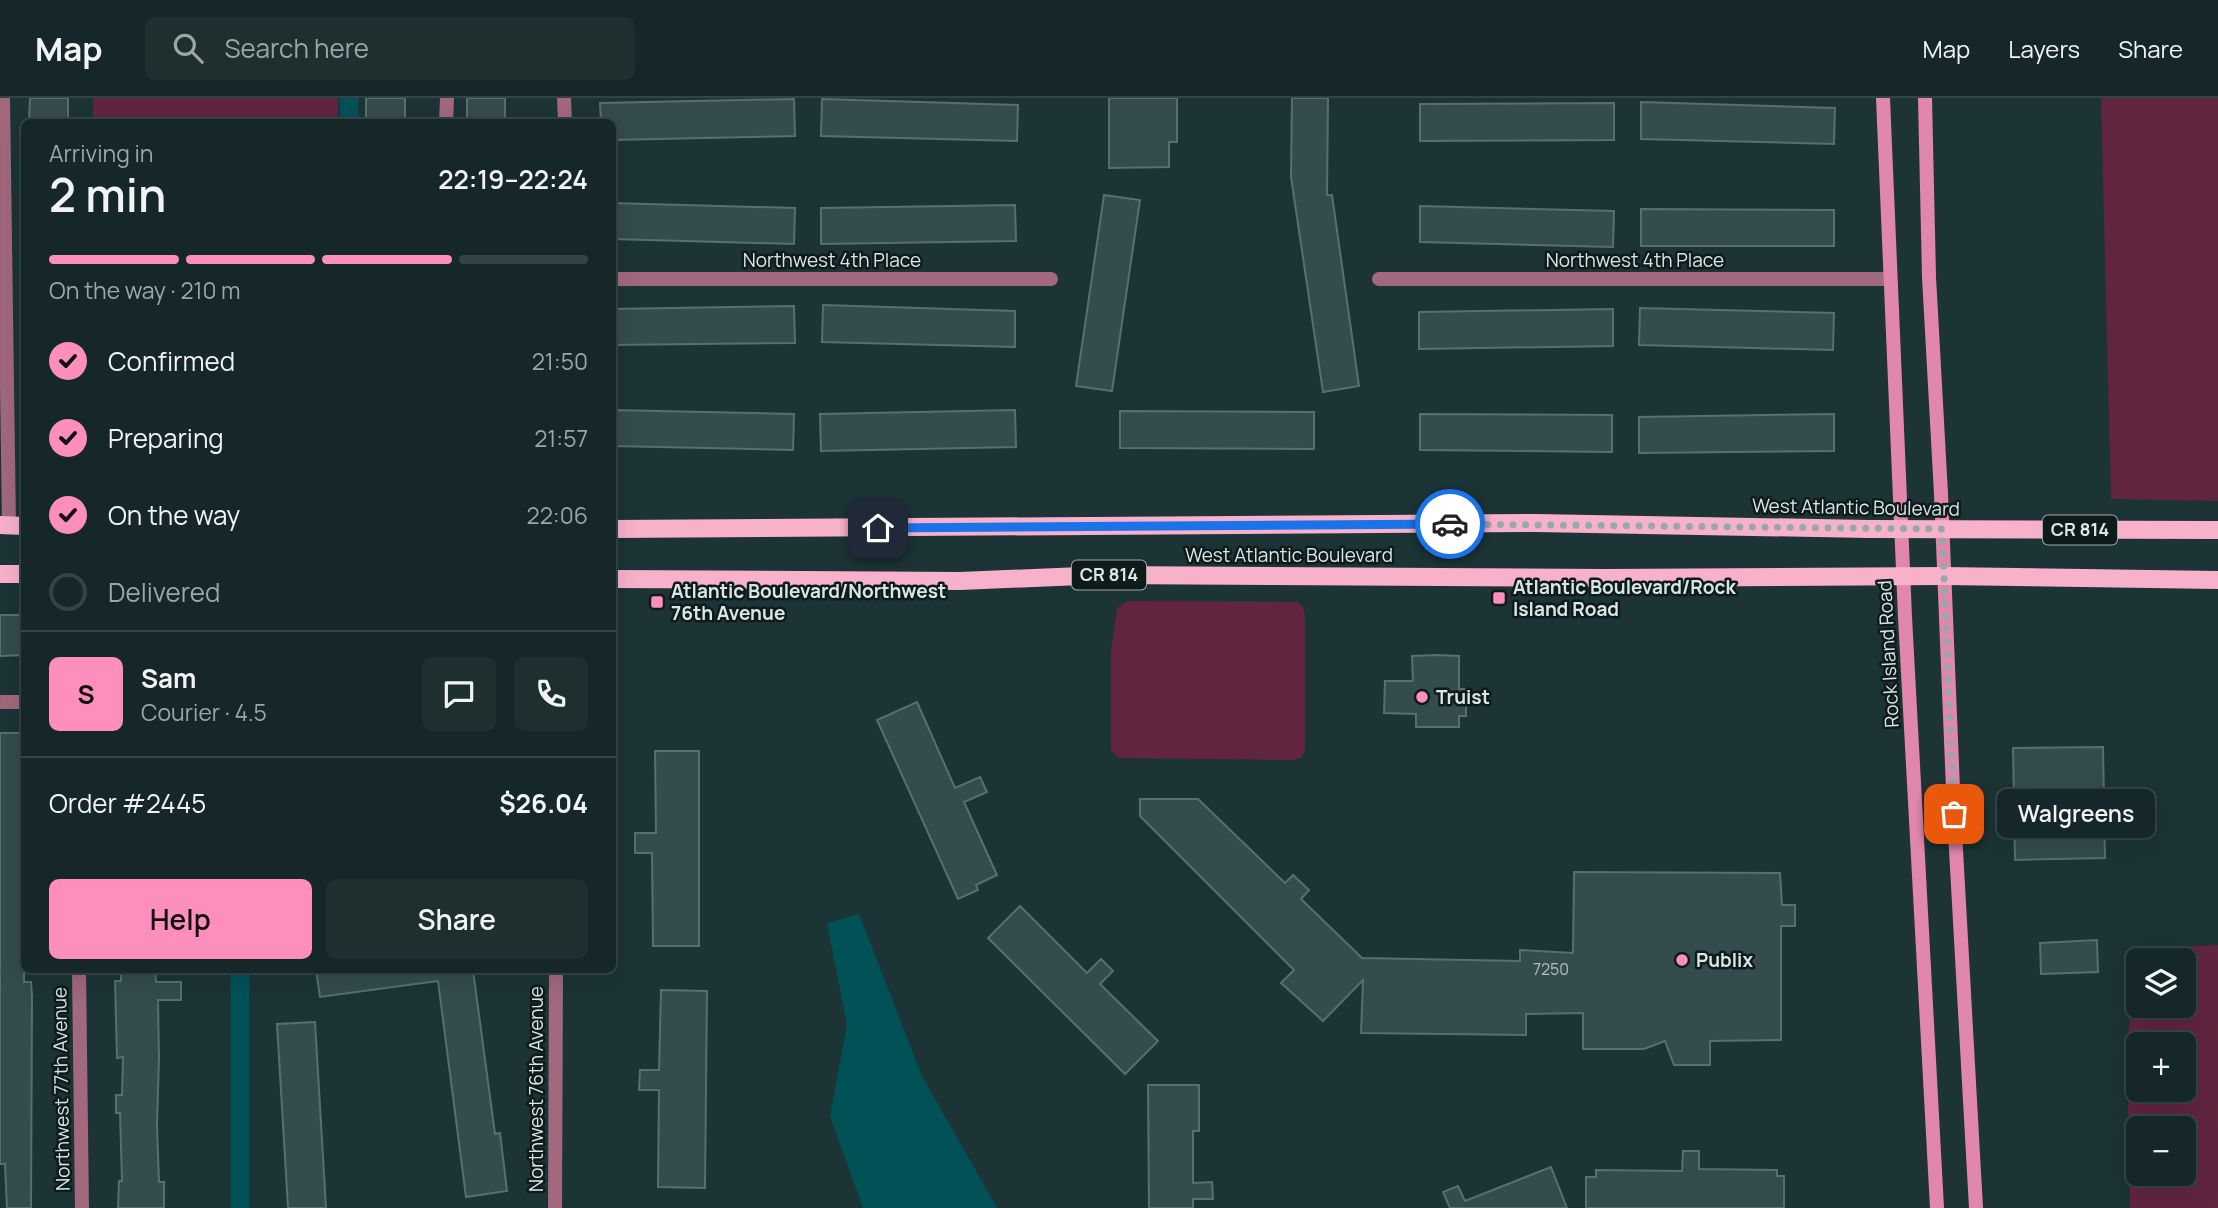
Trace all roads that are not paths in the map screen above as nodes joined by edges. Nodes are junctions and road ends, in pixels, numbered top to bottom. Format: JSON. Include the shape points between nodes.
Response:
{"nodes":[{"id":1,"x":3,"y":98,"type":"edge"},
{"id":2,"x":447,"y":98,"type":"edge"},
{"id":3,"x":565,"y":98,"type":"edge"},
{"id":4,"x":1883,"y":98,"type":"edge"},
{"id":5,"x":1925,"y":98,"type":"edge"},
{"id":6,"x":446,"y":119,"type":"edge"},
{"id":7,"x":565,"y":119,"type":"edge"},
{"id":8,"x":616,"y":279,"type":"edge"},
{"id":9,"x":1051,"y":279,"type":"dead end"},
{"id":10,"x":1379,"y":279,"type":"dead end"},
{"id":11,"x":1891,"y":279,"type":"junction"},
{"id":12,"x":11,"y":526,"type":"edge"},
{"id":13,"x":1901,"y":528,"type":"junction"},
{"id":14,"x":616,"y":529,"type":"edge"},
{"id":15,"x":1942,"y":529,"type":"junction"},
{"id":16,"x":2218,"y":530,"type":"edge"},
{"id":17,"x":0,"y":574,"type":"edge"},
{"id":18,"x":21,"y":574,"type":"edge"},
{"id":19,"x":1944,"y":576,"type":"junction"},
{"id":20,"x":1903,"y":577,"type":"junction"},
{"id":21,"x":616,"y":579,"type":"edge"},
{"id":22,"x":2218,"y":580,"type":"edge"},
{"id":23,"x":0,"y":702,"type":"edge"},
{"id":24,"x":21,"y":702,"type":"edge"},
{"id":25,"x":79,"y":973,"type":"edge"},
{"id":26,"x":556,"y":973,"type":"edge"},
{"id":27,"x":82,"y":1208,"type":"edge"},
{"id":28,"x":555,"y":1208,"type":"edge"},
{"id":29,"x":1937,"y":1208,"type":"edge"},
{"id":30,"x":1976,"y":1208,"type":"edge"}],
"edges":[{"from":1,"to":12,"type":"street"},
{"from":2,"to":6,"type":"street"},
{"from":3,"to":7,"type":"street"},
{"from":4,"to":11,"type":"main road","name":"Rock Island Road"},
{"from":5,"to":15,"type":"main road"},
{"from":8,"to":9,"type":"street","name":"Northwest 4th Place"},
{"from":10,"to":11,"type":"street","name":"Northwest 4th Place"},
{"from":11,"to":13,"type":"main road","name":"Rock Island Road"},
{"from":13,"to":14,"type":"main road","name":"West Atlantic Boulevard","number":"CR 814","via":[[1536,523]]},
{"from":13,"to":15,"type":"main road","name":"West Atlantic Boulevard","number":"CR 814"},
{"from":13,"to":20,"type":"main road","name":"Rock Island Road"},
{"from":15,"to":16,"type":"main road","name":"West Atlantic Boulevard","number":"CR 814"},
{"from":15,"to":19,"type":"main road"},
{"from":17,"to":18,"type":"main road"},
{"from":19,"to":20,"type":"main road","name":"West Atlantic Boulevard","number":"CR 814"},
{"from":19,"to":22,"type":"main road","name":"West Atlantic Boulevard","number":"CR 814"},
{"from":19,"to":30,"type":"main road"},
{"from":20,"to":21,"type":"main road","name":"West Atlantic Boulevard","number":"CR 814"},
{"from":20,"to":29,"type":"main road","name":"Rock Island Road"},
{"from":23,"to":24,"type":"street"},
{"from":25,"to":27,"type":"street","name":"Northwest 77th Avenue"},
{"from":26,"to":28,"type":"street","name":"Northwest 76th Avenue"}]}
